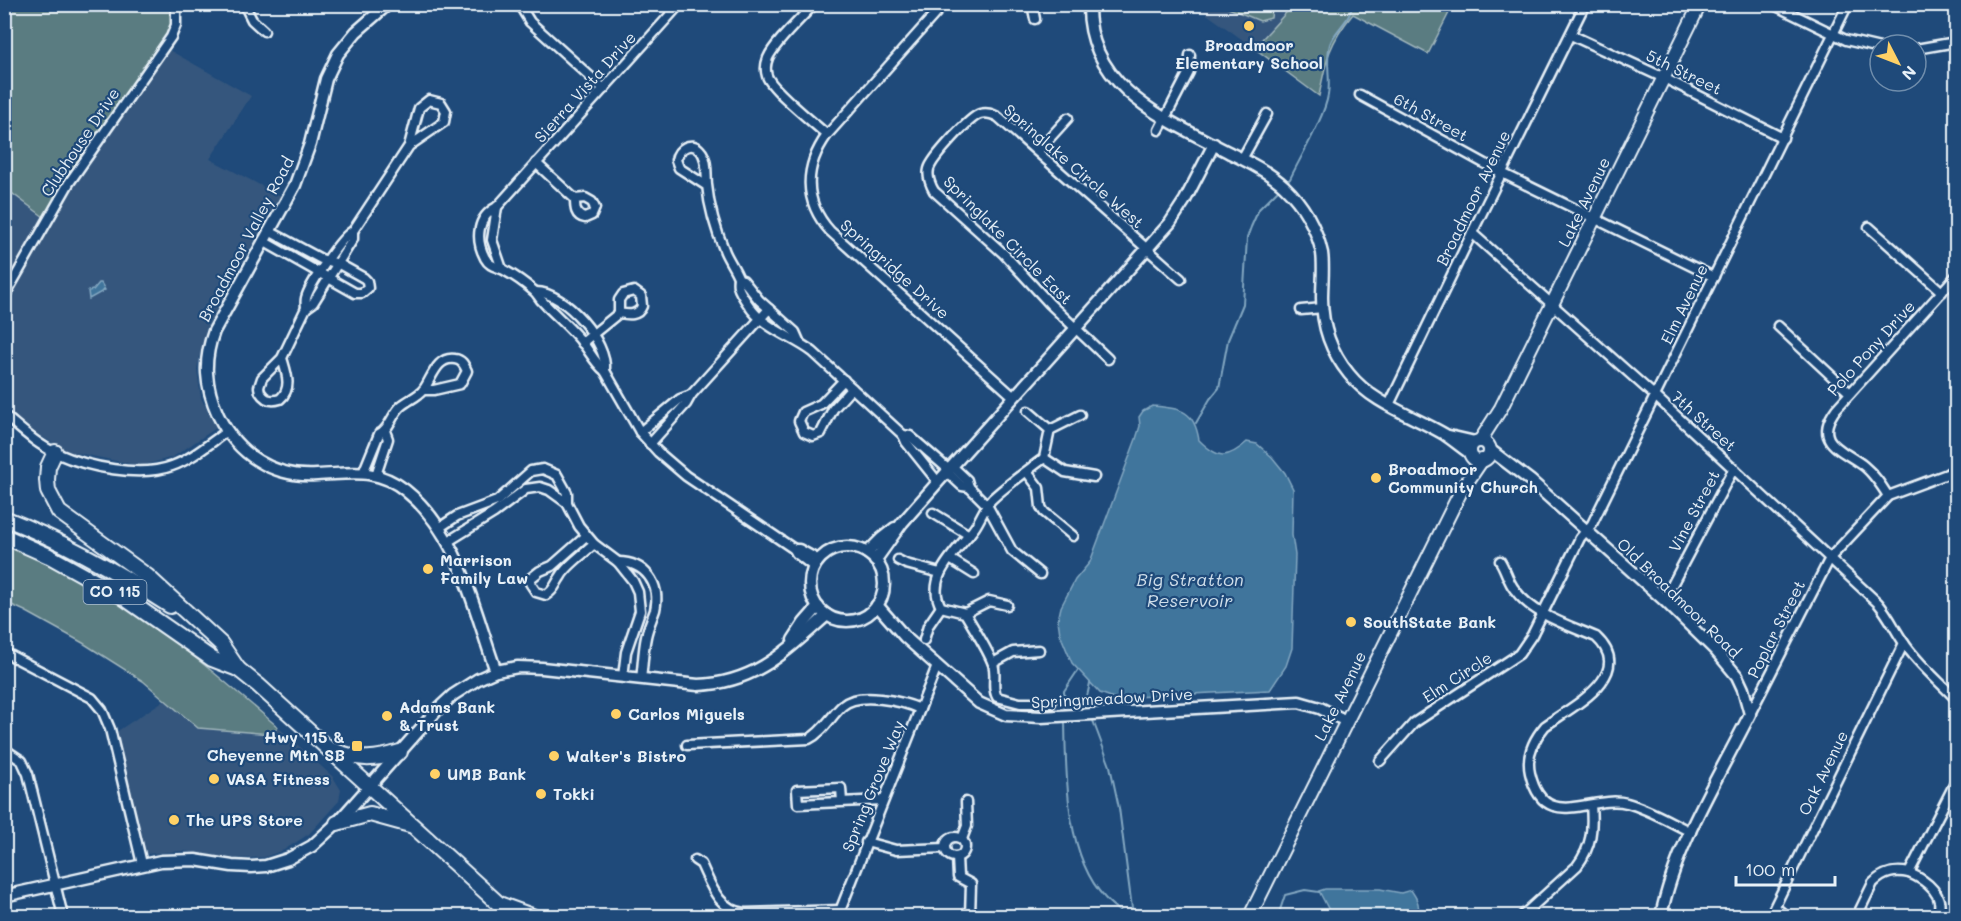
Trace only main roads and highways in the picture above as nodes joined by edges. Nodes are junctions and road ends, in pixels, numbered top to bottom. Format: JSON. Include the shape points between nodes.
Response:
{"nodes":[{"id":1,"x":1699,"y":6,"type":"edge"},
{"id":2,"x":55,"y":452,"type":"road end"},
{"id":3,"x":4,"y":518,"type":"edge"},
{"id":4,"x":4,"y":536,"type":"edge"},
{"id":5,"x":200,"y":626,"type":"junction"},
{"id":6,"x":238,"y":669,"type":"junction"},
{"id":7,"x":327,"y":748,"type":"junction"},
{"id":8,"x":400,"y":752,"type":"road end"},
{"id":9,"x":337,"y":823,"type":"road end"},
{"id":10,"x":412,"y":825,"type":"junction"},
{"id":11,"x":500,"y":904,"type":"junction"},
{"id":12,"x":507,"y":916,"type":"edge"},
{"id":13,"x":532,"y":916,"type":"edge"},
{"id":14,"x":1250,"y":916,"type":"edge"}],
"edges":[{"from":1,"to":14,"type":"main road","name":"Lake Avenue","via":[[1496,425],[1480,450]]},
{"from":2,"to":5,"type":"highway","via":[[47,480],[48,492],[59,512],[147,576]]},
{"from":3,"to":5,"type":"highway","number":"CO 115","via":[[93,560]]},
{"from":4,"to":6,"type":"highway","number":"CO 115","via":[[86,575],[212,659]]},
{"from":5,"to":6,"type":"highway","number":"CO 115","via":[[221,644]]},
{"from":6,"to":7,"type":"highway","number":"CO 115"},
{"from":7,"to":8,"type":"highway","via":[[363,759]]},
{"from":7,"to":10,"type":"highway","number":"CO 115"},
{"from":9,"to":10,"type":"highway","via":[[370,814]]},
{"from":10,"to":11,"type":"highway","number":"CO 115"},
{"from":11,"to":12,"type":"highway","number":"CO 115"},
{"from":11,"to":13,"type":"highway","number":"CO 115"}]}
